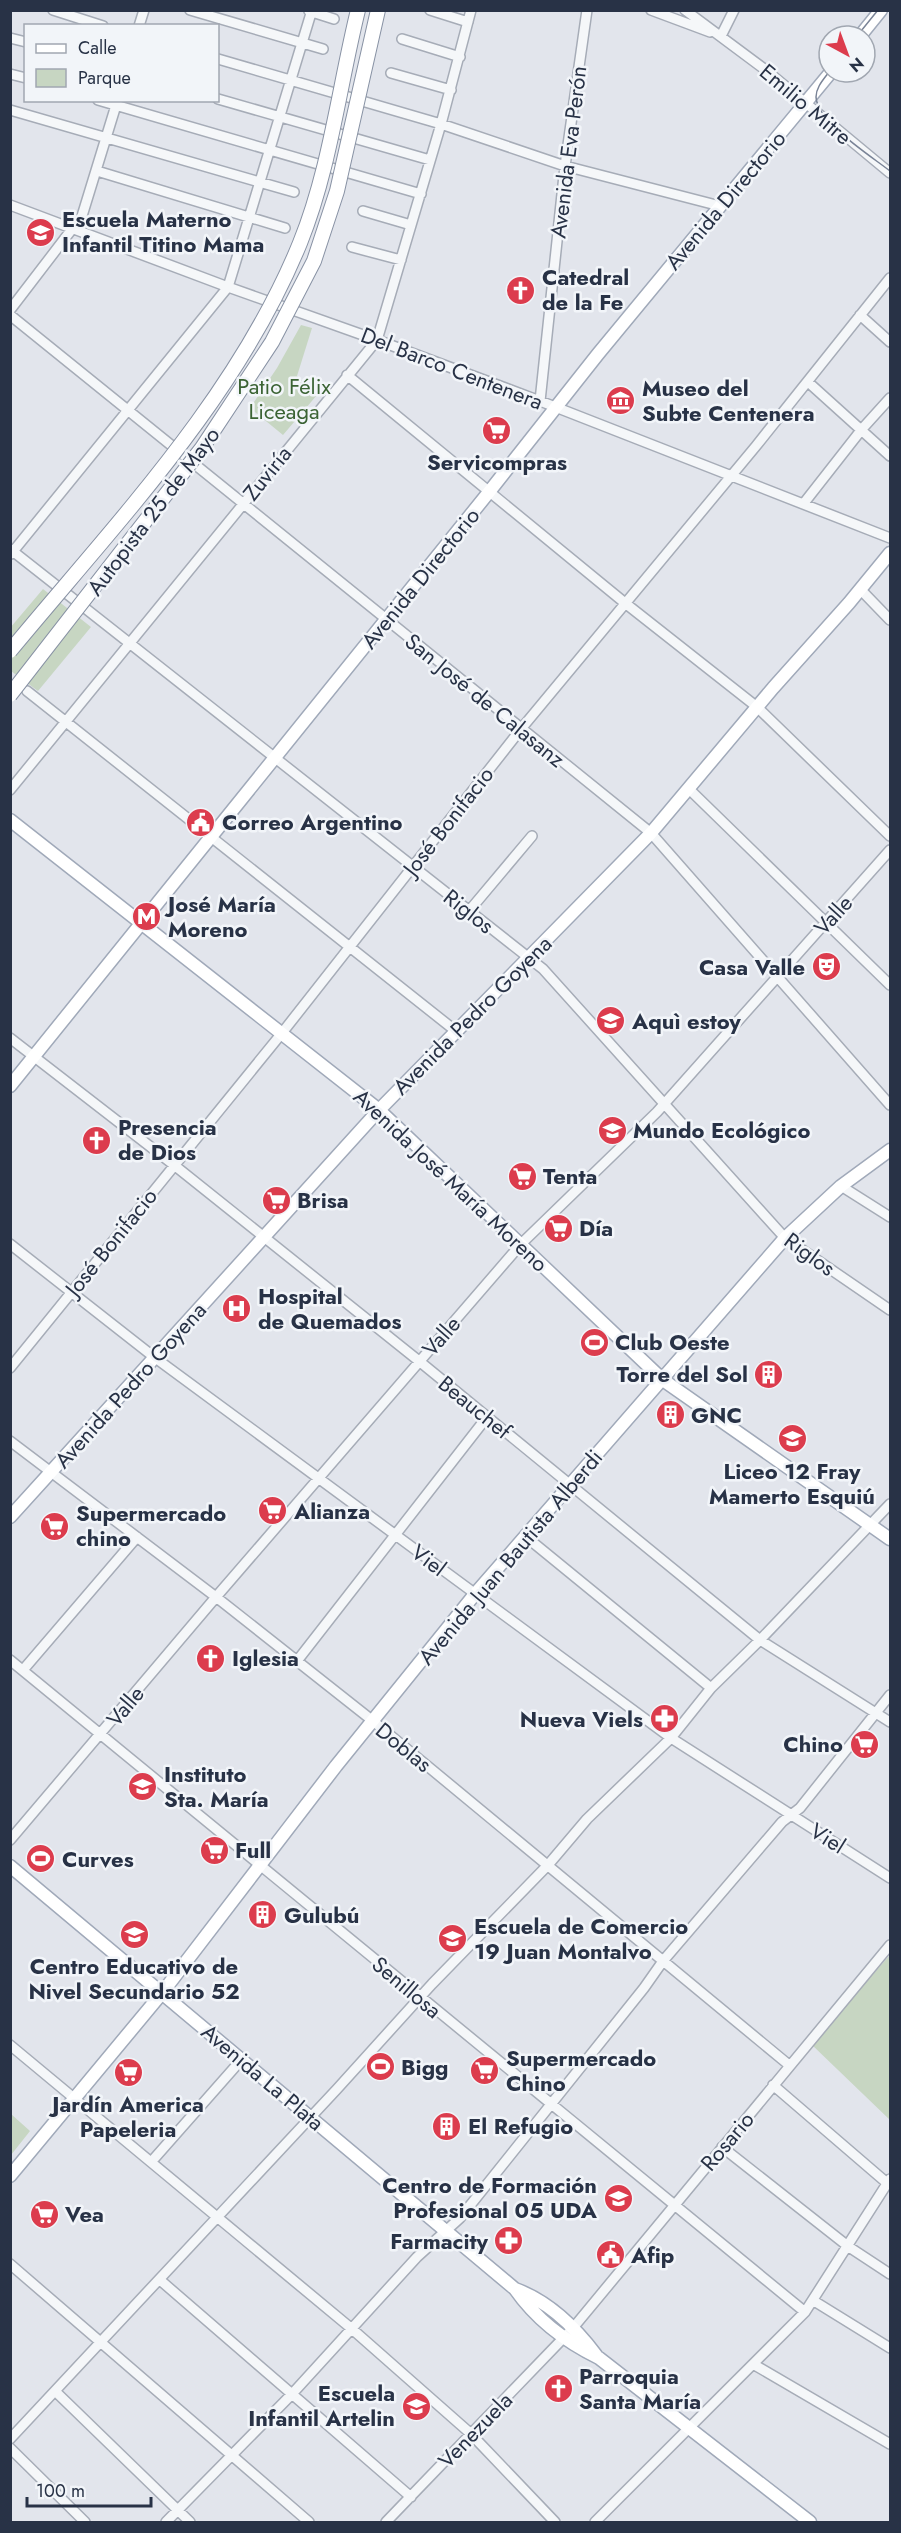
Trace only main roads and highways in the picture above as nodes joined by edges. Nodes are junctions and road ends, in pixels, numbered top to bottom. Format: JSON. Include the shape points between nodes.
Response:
{"nodes":[{"id":1,"x":358,"y":10,"type":"edge"},
{"id":2,"x":378,"y":10,"type":"edge"},
{"id":3,"x":880,"y":10,"type":"edge"},
{"id":4,"x":869,"y":24,"type":"edge"},
{"id":5,"x":822,"y":84,"type":"edge"},
{"id":6,"x":891,"y":553,"type":"edge"},
{"id":7,"x":10,"y":651,"type":"edge"},
{"id":8,"x":10,"y":696,"type":"edge"},
{"id":9,"x":10,"y":820,"type":"edge"},
{"id":10,"x":142,"y":924,"type":"junction"},
{"id":11,"x":10,"y":1086,"type":"edge"},
{"id":12,"x":379,"y":1110,"type":"junction"},
{"id":13,"x":891,"y":1150,"type":"edge"},
{"id":14,"x":663,"y":1380,"type":"junction"},
{"id":15,"x":10,"y":1517,"type":"edge"},
{"id":16,"x":891,"y":1539,"type":"edge"},
{"id":17,"x":10,"y":1866,"type":"edge"},
{"id":18,"x":162,"y":1993,"type":"junction"},
{"id":19,"x":10,"y":2176,"type":"edge"},
{"id":20,"x":810,"y":2523,"type":"edge"}],
"edges":[{"from":1,"to":7,"type":"highway","name":"Autopista 25 de Mayo","bridge":true,"via":[[319,184],[300,243],[260,324],[192,431]]},
{"from":2,"to":8,"type":"highway","name":"Autopista 25 de Mayo","bridge":true,"via":[[338,191],[314,261],[272,342],[202,448]]},
{"from":3,"to":4,"type":"main road"},
{"from":5,"to":10,"type":"main road","name":"Avenida Directorio","via":[[597,354]]},
{"from":6,"to":12,"type":"main road","name":"Avenida Pedro Goyena","via":[[849,603],[840,620],[776,691],[760,703],[651,833]]},
{"from":9,"to":10,"type":"main road","name":"Avenida José María Moreno"},
{"from":10,"to":11,"type":"main road","name":"Avenida Directorio"},
{"from":10,"to":12,"type":"main road","name":"Avenida José María Moreno"},
{"from":12,"to":14,"type":"main road","name":"Avenida José María Moreno"},
{"from":12,"to":15,"type":"main road","name":"Avenida Pedro Goyena"},
{"from":13,"to":14,"type":"main road","name":"Avenida Juan Bautista Alberdi","via":[[841,1186],[785,1238]]},
{"from":14,"to":16,"type":"main road","name":"Avenida José María Moreno"},
{"from":14,"to":18,"type":"main road","name":"Avenida Juan Bautista Alberdi","via":[[475,1594],[336,1766]]},
{"from":17,"to":18,"type":"main road","name":"Avenida La Plata"},
{"from":18,"to":19,"type":"main road","name":"Avenida Juan Bautista Alberdi"},
{"from":18,"to":20,"type":"main road","name":"Avenida La Plata","via":[[515,2289],[527,2306],[568,2333],[572,2345],[599,2358]]}]}
